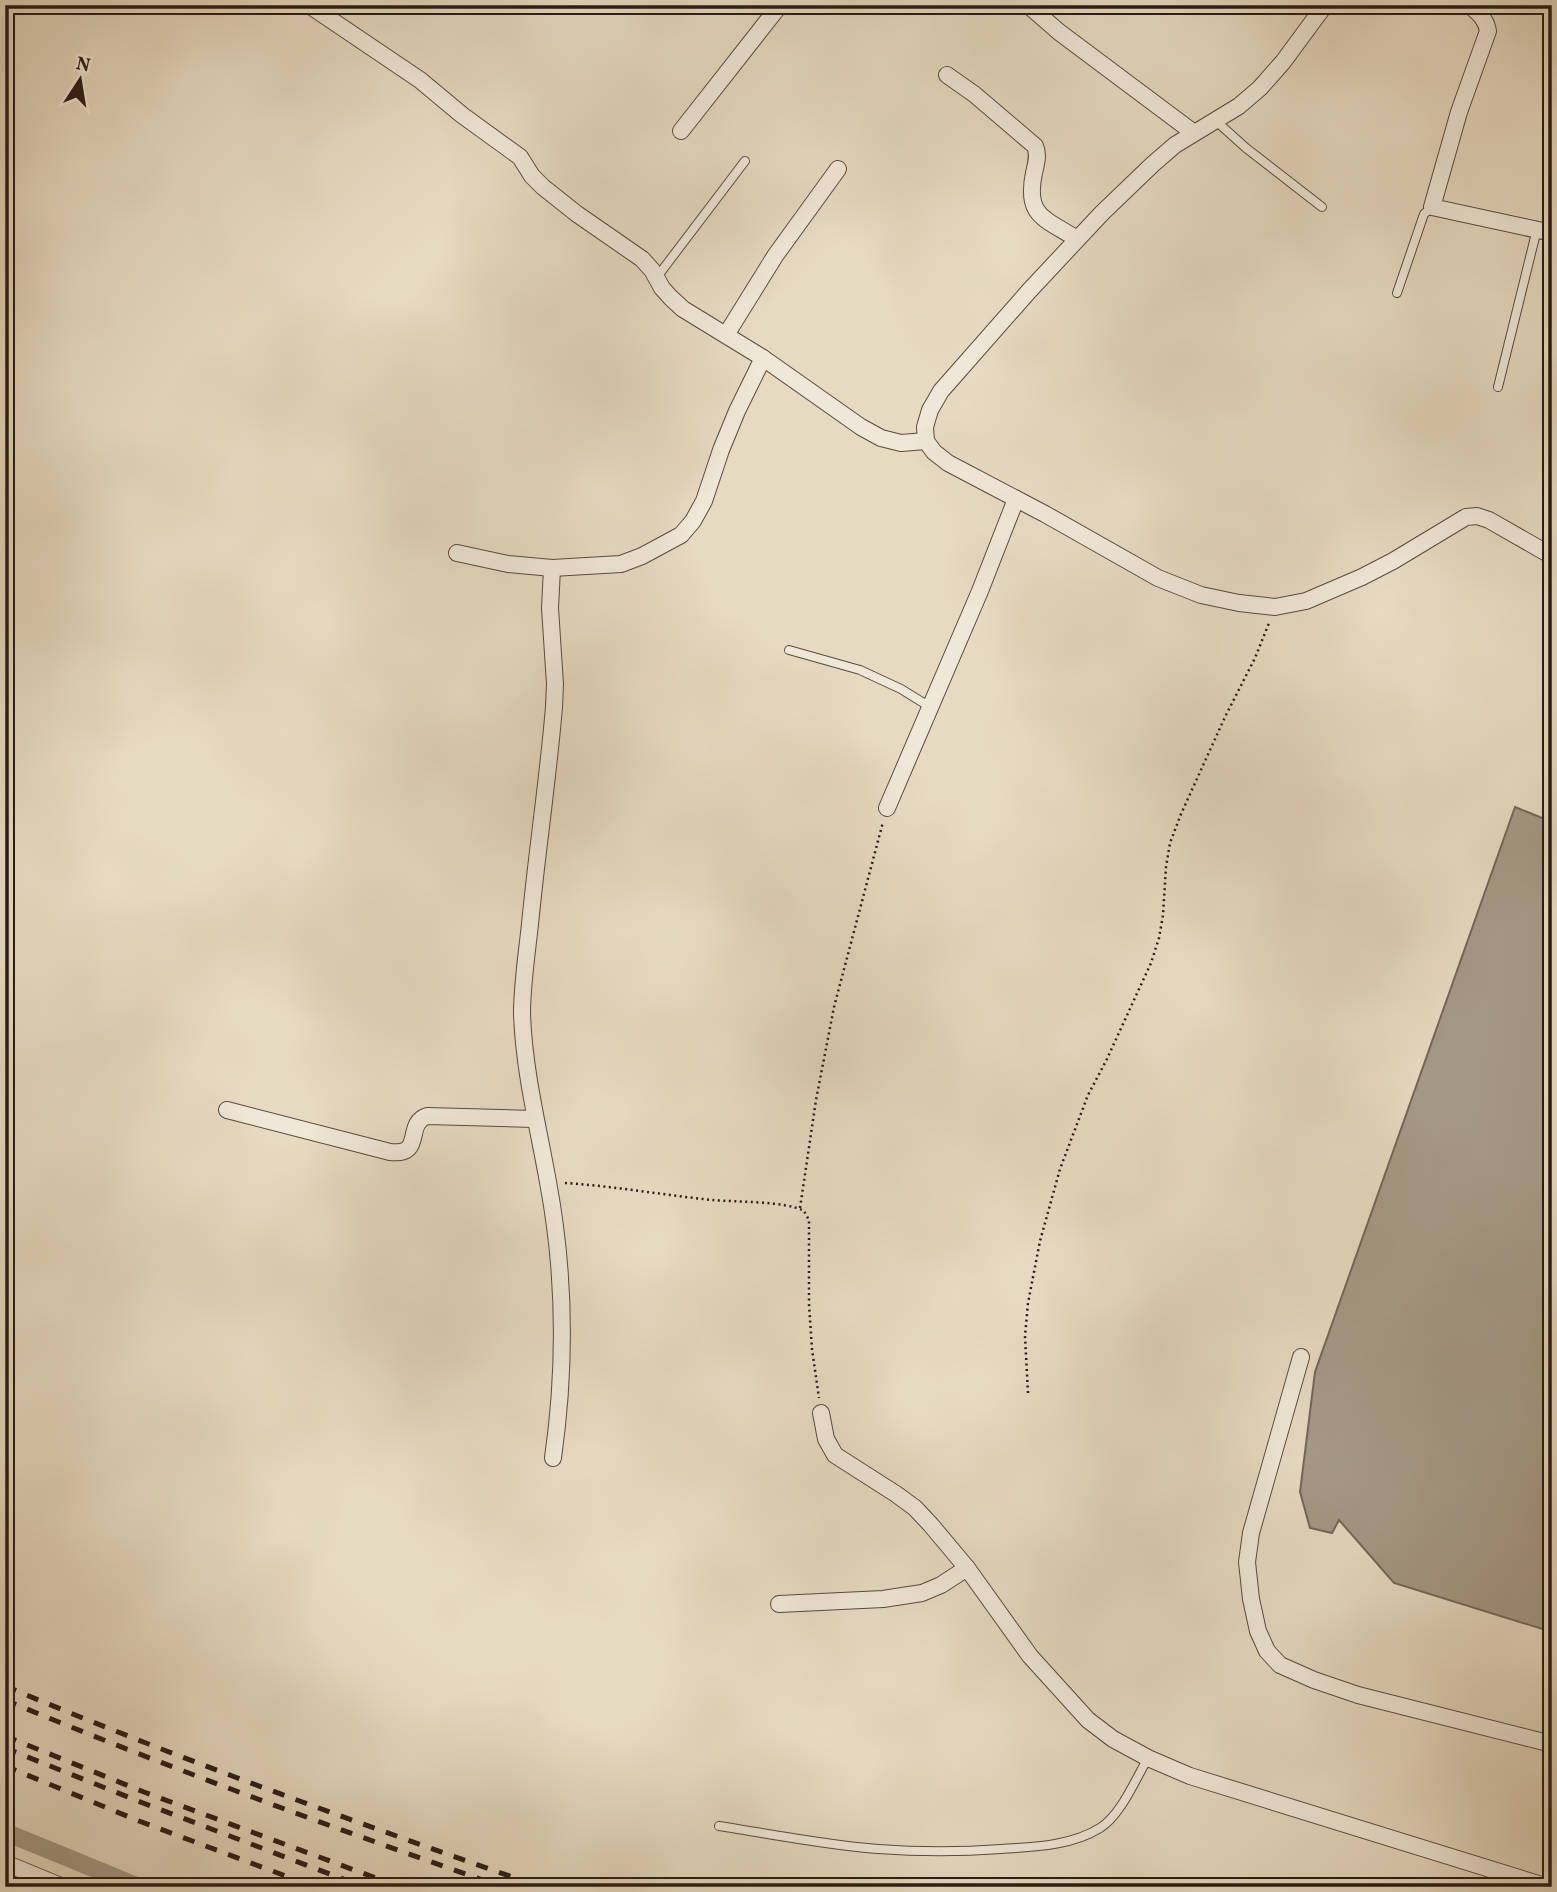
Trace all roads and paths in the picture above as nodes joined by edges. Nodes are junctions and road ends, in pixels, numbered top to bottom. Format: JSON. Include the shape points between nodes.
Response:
{"nodes":[{"id":1,"x":309,"y":5,"type":"edge"},
{"id":2,"x":780,"y":5,"type":"edge"},
{"id":3,"x":1028,"y":5,"type":"edge"},
{"id":4,"x":1325,"y":5,"type":"edge"},
{"id":5,"x":1469,"y":5,"type":"edge"},
{"id":6,"x":947,"y":75,"type":"dead end"},
{"id":7,"x":1216,"y":121,"type":"junction"},
{"id":8,"x":681,"y":131,"type":"dead end"},
{"id":9,"x":1194,"y":133,"type":"junction"},
{"id":10,"x":745,"y":161,"type":"dead end"},
{"id":11,"x":838,"y":169,"type":"dead end"},
{"id":12,"x":1432,"y":206,"type":"junction"},
{"id":13,"x":1322,"y":207,"type":"dead end"},
{"id":14,"x":1545,"y":231,"type":"edge"},
{"id":15,"x":1077,"y":239,"type":"junction"},
{"id":16,"x":657,"y":278,"type":"junction"},
{"id":17,"x":1397,"y":293,"type":"dead end"},
{"id":18,"x":726,"y":335,"type":"junction"},
{"id":19,"x":763,"y":358,"type":"junction"},
{"id":20,"x":1498,"y":387,"type":"dead end"},
{"id":21,"x":926,"y":441,"type":"junction"},
{"id":22,"x":1016,"y":499,"type":"junction"},
{"id":23,"x":457,"y":553,"type":"dead end"},
{"id":24,"x":1552,"y":556,"type":"edge"},
{"id":25,"x":552,"y":568,"type":"junction"},
{"id":26,"x":1275,"y":607,"type":"junction"},
{"id":27,"x":789,"y":650,"type":"dead end"},
{"id":28,"x":930,"y":707,"type":"junction"},
{"id":29,"x":887,"y":808,"type":"joint"},
{"id":30,"x":227,"y":1110,"type":"dead end"},
{"id":31,"x":535,"y":1119,"type":"junction"},
{"id":32,"x":548,"y":1181,"type":"junction"},
{"id":33,"x":800,"y":1208,"type":"junction"},
{"id":34,"x":1301,"y":1357,"type":"dead end"},
{"id":35,"x":1028,"y":1393,"type":"dead end"},
{"id":36,"x":821,"y":1413,"type":"joint"},
{"id":37,"x":553,"y":1458,"type":"dead end"},
{"id":38,"x":967,"y":1569,"type":"junction"},
{"id":39,"x":779,"y":1604,"type":"dead end"},
{"id":40,"x":1552,"y":1744,"type":"edge"},
{"id":41,"x":1148,"y":1758,"type":"junction"},
{"id":42,"x":719,"y":1826,"type":"dead end"},
{"id":43,"x":5,"y":1863,"type":"edge"},
{"id":44,"x":63,"y":1887,"type":"edge"},
{"id":45,"x":1548,"y":1887,"type":"edge"}],
"edges":[{"from":1,"to":16,"type":"street","via":[[420,80],[520,156],[543,187],[642,259]]},
{"from":2,"to":8,"type":"street"},
{"from":3,"to":9,"type":"street"},
{"from":4,"to":7,"type":"street","via":[[1259,88]]},
{"from":5,"to":12,"type":"street","via":[[1487,23],[1488,31],[1462,100]]},
{"from":6,"to":15,"type":"street","via":[[1035,146],[1034,209]]},
{"from":7,"to":9,"type":"street"},
{"from":7,"to":13,"type":"lane"},
{"from":9,"to":15,"type":"street","via":[[1153,164]]},
{"from":10,"to":16,"type":"lane"},
{"from":11,"to":18,"type":"street","via":[[775,256]]},
{"from":12,"to":14,"type":"street"},
{"from":12,"to":17,"type":"lane","via":[[1424,214]]},
{"from":14,"to":20,"type":"lane"},
{"from":15,"to":21,"type":"street","via":[[941,391],[925,427]]},
{"from":16,"to":18,"type":"street","via":[[683,309]]},
{"from":18,"to":19,"type":"street"},
{"from":19,"to":21,"type":"street","via":[[881,438],[901,443]]},
{"from":19,"to":25,"type":"street","via":[[737,411],[699,511],[681,535],[621,564]]},
{"from":21,"to":22,"type":"street","via":[[948,463]]},
{"from":22,"to":26,"type":"street","via":[[1158,578],[1201,595]]},
{"from":22,"to":28,"type":"street"},
{"from":23,"to":25,"type":"street"},
{"from":24,"to":26,"type":"street","via":[[1489,520],[1466,517],[1362,577],[1306,601]]},
{"from":25,"to":31,"type":"street","via":[[554,707],[522,1012]]},
{"from":26,"to":35,"type":"path","via":[[1181,814],[1170,843],[1163,915],[1151,963],[1088,1095],[1060,1169],[1028,1303]]},
{"from":27,"to":28,"type":"lane","via":[[860,670]]},
{"from":28,"to":29,"type":"street"},
{"from":29,"to":33,"type":"path","via":[[834,1007]]},
{"from":30,"to":31,"type":"street","via":[[400,1153],[410,1147],[416,1124],[427,1116]]},
{"from":31,"to":32,"type":"street"},
{"from":32,"to":33,"type":"path"},
{"from":32,"to":37,"type":"street","via":[[562,1327]]},
{"from":33,"to":36,"type":"path","via":[[809,1220],[809,1304]]},
{"from":34,"to":40,"type":"street","via":[[1251,1533],[1247,1562],[1258,1631],[1267,1651],[1280,1665],[1357,1695]]},
{"from":36,"to":38,"type":"street","via":[[835,1455],[915,1508]]},
{"from":38,"to":39,"type":"street","via":[[922,1593]]},
{"from":38,"to":41,"type":"street","via":[[1030,1656],[1088,1720]]},
{"from":41,"to":42,"type":"lane","via":[[1118,1811],[1102,1827],[1054,1844],[964,1851],[875,1849]]},
{"from":41,"to":45,"type":"street","via":[[1190,1776]]},
{"from":43,"to":44,"type":"street"}]}
